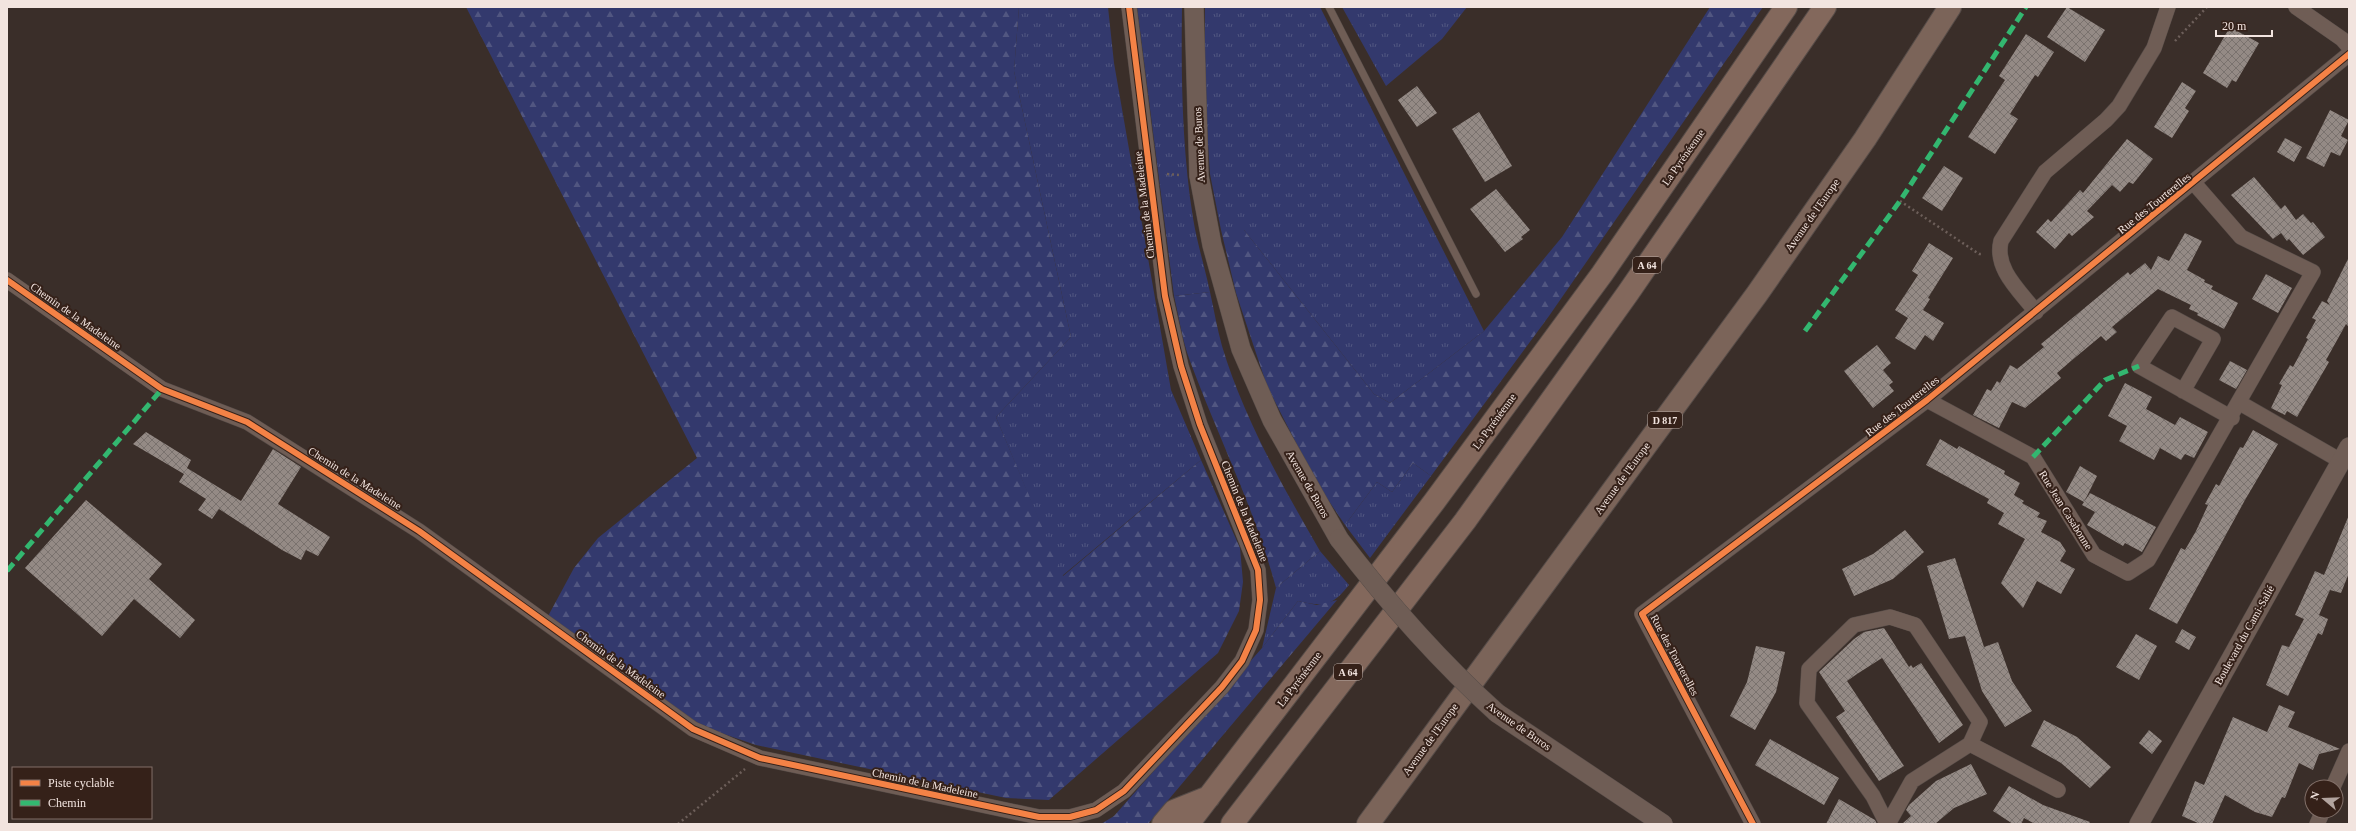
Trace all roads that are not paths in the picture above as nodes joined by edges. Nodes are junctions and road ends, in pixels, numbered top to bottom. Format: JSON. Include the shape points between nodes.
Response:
{"nodes":[{"id":1,"x":1129,"y":7,"type":"edge"},
{"id":2,"x":1194,"y":7,"type":"edge"},
{"id":3,"x":1329,"y":7,"type":"edge"},
{"id":4,"x":1786,"y":7,"type":"edge"},
{"id":5,"x":1826,"y":7,"type":"edge"},
{"id":6,"x":1950,"y":7,"type":"edge"},
{"id":7,"x":2168,"y":7,"type":"edge"},
{"id":8,"x":2296,"y":7,"type":"edge"},
{"id":9,"x":2349,"y":47,"type":"edge"},
{"id":10,"x":2349,"y":54,"type":"edge"},
{"id":11,"x":2194,"y":182,"type":"junction"},
{"id":12,"x":7,"y":280,"type":"edge"},
{"id":13,"x":1476,"y":294,"type":"dead end"},
{"id":14,"x":2036,"y":312,"type":"junction"},
{"id":15,"x":2184,"y":391,"type":"junction"},
{"id":16,"x":1927,"y":400,"type":"junction"},
{"id":17,"x":2240,"y":403,"type":"junction"},
{"id":18,"x":2232,"y":418,"type":"junction"},
{"id":19,"x":2345,"y":454,"type":"edge"},
{"id":20,"x":1970,"y":744,"type":"junction"},
{"id":21,"x":2349,"y":752,"type":"edge"},
{"id":22,"x":2337,"y":779,"type":"edge"},
{"id":23,"x":2058,"y":790,"type":"dead end"},
{"id":24,"x":1210,"y":796,"type":"junction"},
{"id":25,"x":1873,"y":796,"type":"junction"},
{"id":26,"x":1903,"y":798,"type":"junction"},
{"id":27,"x":1163,"y":824,"type":"edge"},
{"id":28,"x":1188,"y":824,"type":"edge"},
{"id":29,"x":1232,"y":824,"type":"edge"},
{"id":30,"x":1368,"y":824,"type":"edge"},
{"id":31,"x":1663,"y":824,"type":"edge"},
{"id":32,"x":1753,"y":824,"type":"edge"},
{"id":33,"x":1887,"y":824,"type":"edge"},
{"id":34,"x":2139,"y":824,"type":"edge"}],
"edges":[{"from":1,"to":12,"type":"street","name":"Chemin de la Madeleine","via":[[1165,296],[1181,366],[1200,425],[1258,570],[1260,600],[1256,630],[1242,661],[1222,687],[1124,792],[1096,810],[1070,817],[1039,817],[760,758],[693,729],[420,531],[246,422],[162,388]]},
{"from":2,"to":31,"type":"street","name":"Avenue de Buros","bridge":true,"via":[[1199,176],[1212,245],[1241,349],[1272,420],[1340,539],[1375,587],[1414,632],[1454,675],[1497,713]]},
{"from":3,"to":13,"type":"lane"},
{"from":4,"to":24,"type":"highway","name":"La Pyrénéenne","number":"A 64","via":[[1602,274],[1429,508]]},
{"from":5,"to":29,"type":"highway","number":"A 64","via":[[1628,293],[1465,520]]},
{"from":6,"to":30,"type":"main road","name":"Avenue de l'Europe","number":"D 817","via":[[1865,139],[1765,282]]},
{"from":7,"to":14,"type":"street","via":[[2154,48],[2119,106],[2045,172],[2000,242],[1998,252],[2002,268]]},
{"from":8,"to":9,"type":"street","via":[[2342,39]]},
{"from":10,"to":11,"type":"street","name":"Rue des Tourterelles"},
{"from":11,"to":14,"type":"street","name":"Rue des Tourterelles"},
{"from":11,"to":17,"type":"street","name":"Rue Jean Casabonne","via":[[2241,237],[2313,272]]},
{"from":14,"to":16,"type":"street","name":"Rue des Tourterelles"},
{"from":15,"to":15,"type":"street","via":[[2139,366],[2172,317],[2214,339]]},
{"from":15,"to":18,"type":"street"},
{"from":16,"to":18,"type":"street","name":"Rue Jean Casabonne","via":[[2033,457],[2094,554],[2128,572],[2148,560]]},
{"from":16,"to":32,"type":"street","name":"Rue des Tourterelles","via":[[1642,614]]},
{"from":17,"to":18,"type":"street","name":"Rue Jean Casabonne"},
{"from":17,"to":19,"type":"street"},
{"from":19,"to":34,"type":"street","name":"Boulevard du Cami-Salié"},
{"from":20,"to":23,"type":"street"},
{"from":20,"to":25,"type":"street","via":[[1980,722],[1915,625],[1890,617],[1854,625],[1809,669],[1807,703]]},
{"from":20,"to":26,"type":"street","via":[[1912,782]]},
{"from":21,"to":22,"type":"street"},
{"from":24,"to":27,"type":"highway","via":[[1174,811]]},
{"from":24,"to":28,"type":"highway","name":"La Pyrénéenne","number":"A 64"},
{"from":25,"to":26,"type":"street"},
{"from":25,"to":33,"type":"street"},
{"from":26,"to":33,"type":"street"}]}
